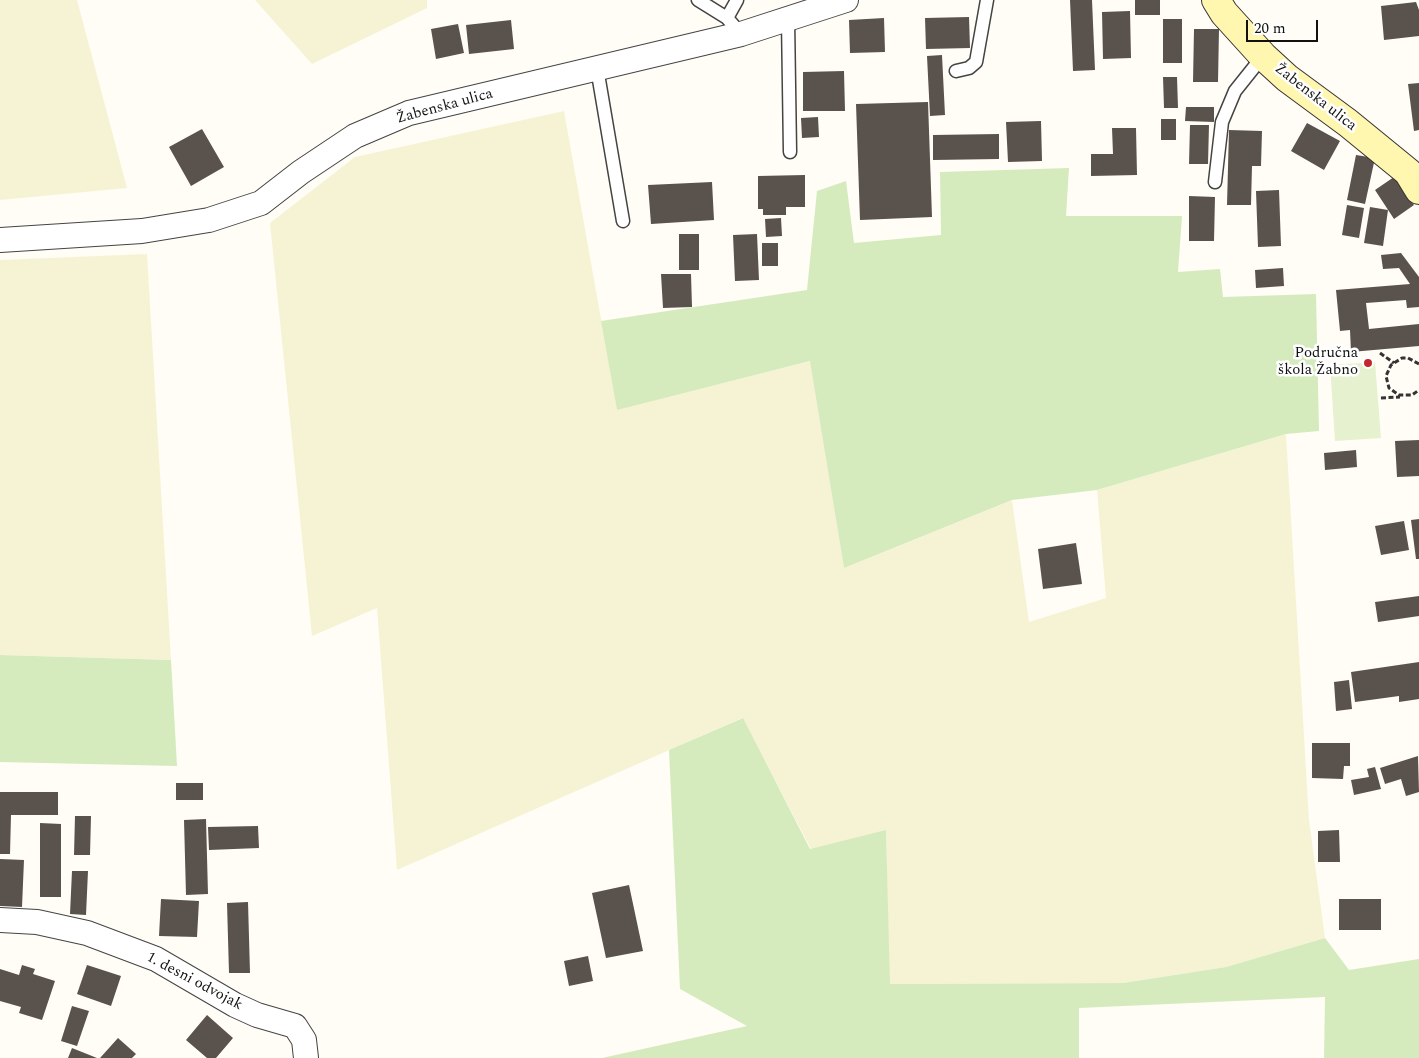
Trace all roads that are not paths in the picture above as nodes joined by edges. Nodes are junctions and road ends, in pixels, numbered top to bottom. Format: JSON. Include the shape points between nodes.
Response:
{"nodes":[{"id":1,"x":698,"y":0,"type":"edge"},
{"id":2,"x":737,"y":0,"type":"edge"},
{"id":3,"x":846,"y":0,"type":"edge"},
{"id":4,"x":987,"y":0,"type":"edge"},
{"id":5,"x":1216,"y":0,"type":"edge"},
{"id":6,"x":788,"y":20,"type":"junction"},
{"id":7,"x":734,"y":26,"type":"junction"},
{"id":8,"x":1263,"y":56,"type":"junction"},
{"id":9,"x":597,"y":68,"type":"junction"},
{"id":10,"x":956,"y":71,"type":"dead end"},
{"id":11,"x":790,"y":152,"type":"dead end"},
{"id":12,"x":1214,"y":182,"type":"dead end"},
{"id":13,"x":1419,"y":190,"type":"edge"},
{"id":14,"x":623,"y":221,"type":"dead end"},
{"id":15,"x":0,"y":240,"type":"edge"},
{"id":16,"x":0,"y":920,"type":"edge"},
{"id":17,"x":306,"y":1058,"type":"edge"}],
"edges":[{"from":1,"to":7,"type":"lane"},
{"from":2,"to":7,"type":"lane"},
{"from":3,"to":6,"type":"street","name":"Žabenska ulica"},
{"from":4,"to":10,"type":"lane","via":[[976,62],[969,68]]},
{"from":5,"to":8,"type":"street","name":"Žabenska ulica"},
{"from":6,"to":7,"type":"street","name":"Žabenska ulica"},
{"from":6,"to":11,"type":"lane"},
{"from":7,"to":9,"type":"street","name":"Žabenska ulica"},
{"from":8,"to":12,"type":"lane","via":[[1235,91],[1222,122]]},
{"from":8,"to":13,"type":"street","name":"Žabenska ulica","via":[[1408,172]]},
{"from":9,"to":14,"type":"lane"},
{"from":9,"to":15,"type":"street","name":"Žabenska ulica","via":[[409,113],[355,136],[261,203],[209,220],[142,231]]},
{"from":16,"to":17,"type":"street","name":"1. desni odvojak","via":[[37,922],[87,933],[156,959],[235,1005],[295,1026],[304,1040]]}]}
